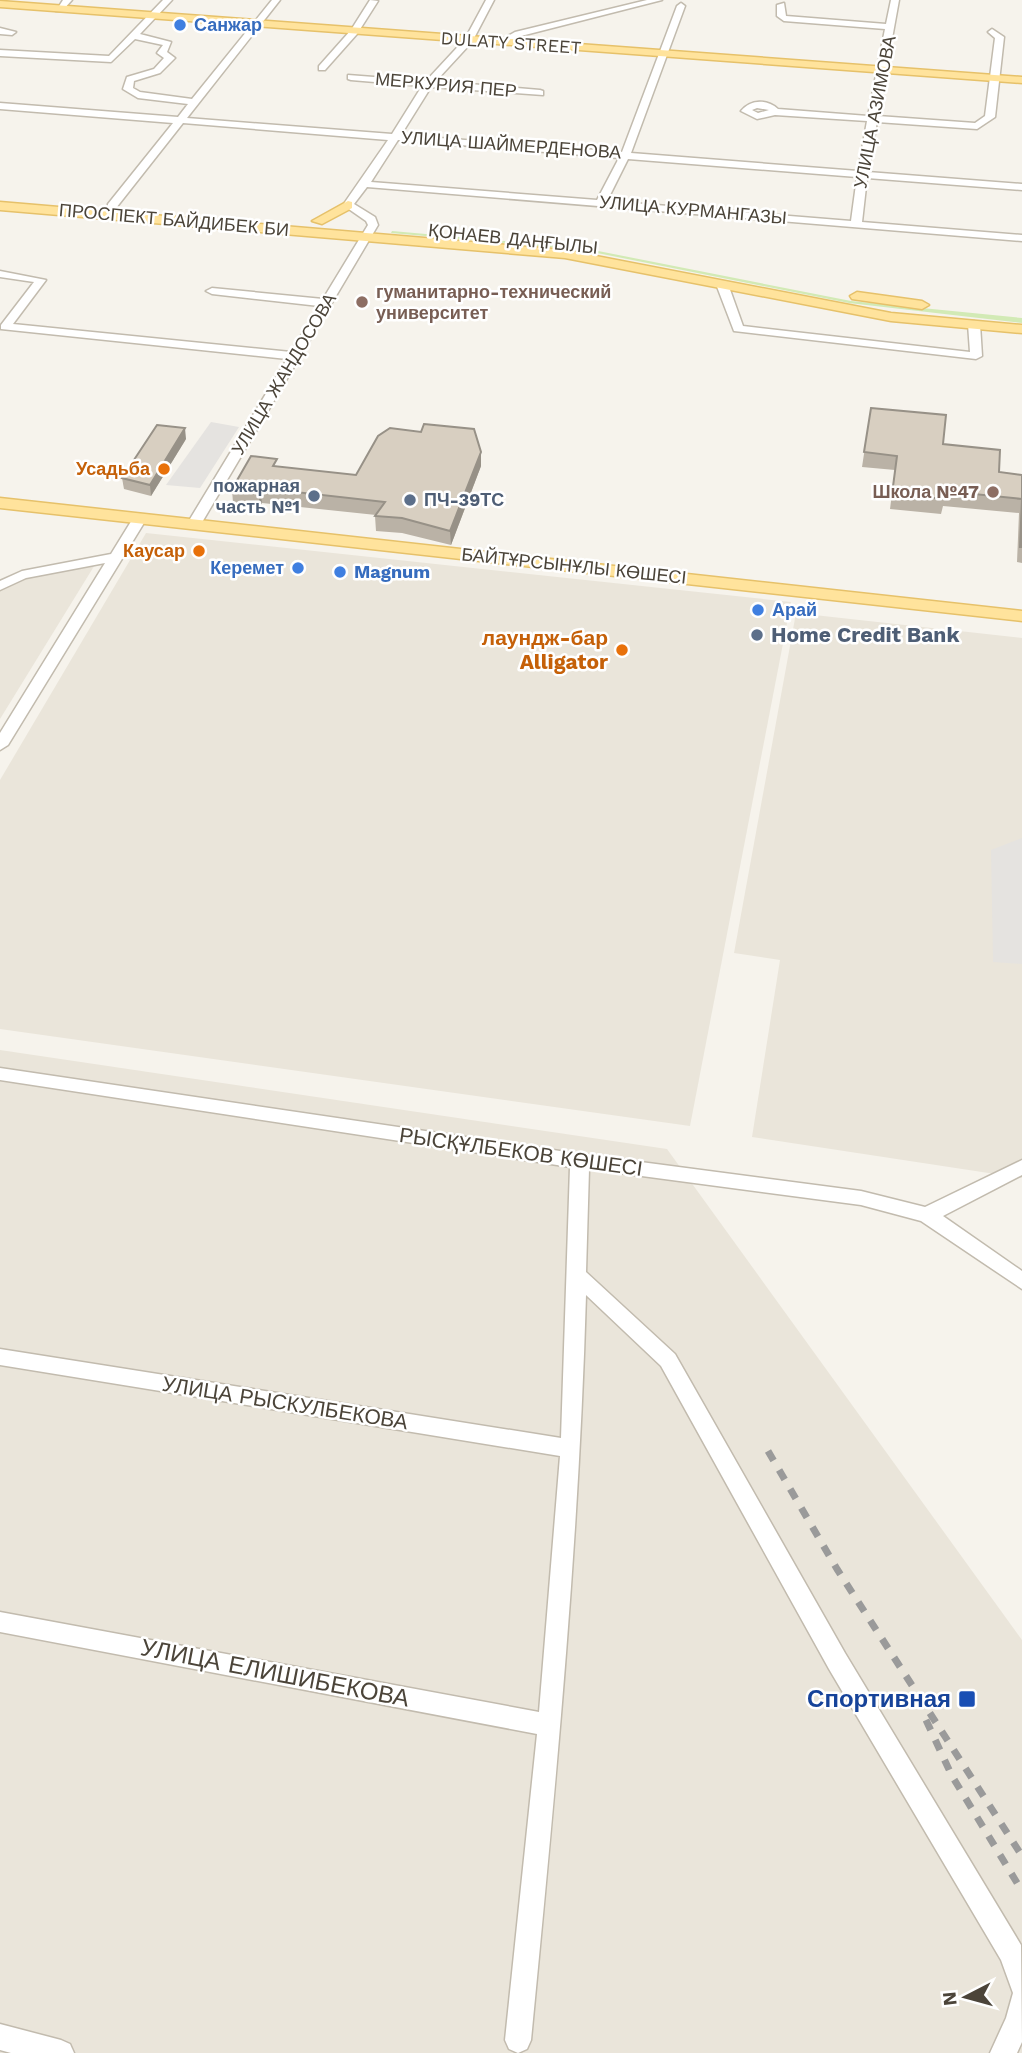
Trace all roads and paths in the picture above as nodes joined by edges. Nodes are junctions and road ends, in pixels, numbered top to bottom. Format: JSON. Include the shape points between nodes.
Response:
{"nodes":[{"id":1,"x":68,"y":0,"type":"edge"},
{"id":2,"x":168,"y":0,"type":"edge"},
{"id":3,"x":276,"y":0,"type":"edge"},
{"id":4,"x":489,"y":0,"type":"edge"},
{"id":5,"x":658,"y":0,"type":"edge"},
{"id":6,"x":895,"y":0,"type":"edge"},
{"id":7,"x":374,"y":1,"type":"edge"},
{"id":8,"x":0,"y":4,"type":"edge"},
{"id":9,"x":781,"y":5,"type":"dead end"},
{"id":10,"x":681,"y":6,"type":"dead end"},
{"id":11,"x":59,"y":9,"type":"junction"},
{"id":12,"x":155,"y":16,"type":"junction"},
{"id":13,"x":257,"y":24,"type":"junction"},
{"id":14,"x":891,"y":27,"type":"junction"},
{"id":15,"x":0,"y":31,"type":"edge"},
{"id":16,"x":12,"y":32,"type":"dead end"},
{"id":17,"x":354,"y":32,"type":"junction"},
{"id":18,"x":992,"y":32,"type":"dead end"},
{"id":19,"x":135,"y":36,"type":"junction"},
{"id":20,"x":469,"y":40,"type":"junction"},
{"id":21,"x":502,"y":42,"type":"junction"},
{"id":22,"x":0,"y":53,"type":"edge"},
{"id":23,"x":666,"y":54,"type":"junction"},
{"id":24,"x":322,"y":68,"type":"dead end"},
{"id":25,"x":884,"y":70,"type":"junction"},
{"id":26,"x":351,"y":77,"type":"dead end"},
{"id":27,"x":995,"y":78,"type":"junction"},
{"id":28,"x":1022,"y":80,"type":"edge"},
{"id":29,"x":428,"y":84,"type":"junction"},
{"id":30,"x":540,"y":93,"type":"dead end"},
{"id":31,"x":195,"y":102,"type":"junction"},
{"id":32,"x":0,"y":106,"type":"edge"},
{"id":33,"x":775,"y":112,"type":"dead end"},
{"id":34,"x":181,"y":120,"type":"junction"},
{"id":35,"x":874,"y":120,"type":"junction"},
{"id":36,"x":395,"y":137,"type":"junction"},
{"id":37,"x":626,"y":154,"type":"junction"},
{"id":38,"x":862,"y":175,"type":"junction"},
{"id":39,"x":364,"y":184,"type":"junction"},
{"id":40,"x":1022,"y":187,"type":"edge"},
{"id":41,"x":0,"y":196,"type":"edge"},
{"id":42,"x":601,"y":202,"type":"junction"},
{"id":43,"x":348,"y":205,"type":"junction"},
{"id":44,"x":0,"y":206,"type":"edge"},
{"id":45,"x":112,"y":206,"type":"junction"},
{"id":46,"x":318,"y":221,"type":"junction"},
{"id":47,"x":856,"y":225,"type":"junction"},
{"id":48,"x":370,"y":230,"type":"junction"},
{"id":49,"x":347,"y":233,"type":"joint"},
{"id":50,"x":1022,"y":238,"type":"edge"},
{"id":51,"x":0,"y":274,"type":"edge"},
{"id":52,"x":722,"y":284,"type":"junction"},
{"id":53,"x":212,"y":291,"type":"dead end"},
{"id":54,"x":327,"y":303,"type":"junction"},
{"id":55,"x":943,"y":307,"type":"dead end"},
{"id":56,"x":974,"y":324,"type":"junction"},
{"id":57,"x":2,"y":327,"type":"edge"},
{"id":58,"x":1022,"y":329,"type":"edge"},
{"id":59,"x":295,"y":356,"type":"junction"},
{"id":60,"x":0,"y":503,"type":"edge"},
{"id":61,"x":140,"y":518,"type":"junction"},
{"id":62,"x":194,"y":524,"type":"junction"},
{"id":63,"x":116,"y":556,"type":"junction"},
{"id":64,"x":0,"y":586,"type":"edge"},
{"id":65,"x":1022,"y":616,"type":"edge"},
{"id":66,"x":0,"y":745,"type":"edge"},
{"id":67,"x":0,"y":1074,"type":"edge"},
{"id":68,"x":580,"y":1161,"type":"junction"},
{"id":69,"x":1022,"y":1167,"type":"edge"},
{"id":70,"x":927,"y":1216,"type":"junction"},
{"id":71,"x":576,"y":1274,"type":"junction"},
{"id":72,"x":1022,"y":1281,"type":"edge"},
{"id":73,"x":0,"y":1357,"type":"edge"},
{"id":74,"x":570,"y":1449,"type":"junction"},
{"id":75,"x":0,"y":1622,"type":"edge"},
{"id":76,"x":550,"y":1725,"type":"junction"},
{"id":77,"x":1022,"y":1985,"type":"edge"},
{"id":78,"x":1022,"y":2002,"type":"edge"},
{"id":79,"x":0,"y":2036,"type":"edge"},
{"id":80,"x":518,"y":2040,"type":"dead end"},
{"id":81,"x":61,"y":2053,"type":"edge"},
{"id":82,"x":1003,"y":2053,"type":"edge"}],
"edges":[{"from":1,"to":11,"type":"street"},
{"from":2,"to":12,"type":"street"},
{"from":3,"to":13,"type":"street"},
{"from":4,"to":20,"type":"street"},
{"from":5,"to":21,"type":"street","via":[[518,34]]},
{"from":6,"to":14,"type":"street","name":"УЛИЦА АЗИМОВА"},
{"from":7,"to":17,"type":"street"},
{"from":8,"to":11,"type":"main road","name":"DULATY STREET"},
{"from":9,"to":14,"type":"street","via":[[784,18]]},
{"from":10,"to":23,"type":"street"},
{"from":11,"to":12,"type":"main road","name":"DULATY STREET"},
{"from":12,"to":13,"type":"main road","name":"DULATY STREET"},
{"from":12,"to":19,"type":"street"},
{"from":13,"to":17,"type":"main road","name":"DULATY STREET"},
{"from":13,"to":31,"type":"street"},
{"from":14,"to":25,"type":"street","name":"УЛИЦА АЗИМОВА"},
{"from":15,"to":16,"type":"street"},
{"from":17,"to":20,"type":"main road","name":"DULATY STREET"},
{"from":17,"to":24,"type":"street"},
{"from":18,"to":27,"type":"street","via":[[1000,37]]},
{"from":19,"to":22,"type":"street","via":[[106,61]]},
{"from":19,"to":31,"type":"street","via":[[167,44],[162,53],[170,58],[157,71],[130,79],[128,89],[138,95]]},
{"from":20,"to":21,"type":"main road","name":"DULATY STREET"},
{"from":20,"to":29,"type":"street"},
{"from":21,"to":23,"type":"main road","name":"DULATY STREET"},
{"from":23,"to":25,"type":"main road","name":"DULATY STREET"},
{"from":23,"to":37,"type":"street"},
{"from":25,"to":27,"type":"main road","name":"DULATY STREET"},
{"from":25,"to":35,"type":"street","name":"УЛИЦА АЗИМОВА"},
{"from":26,"to":29,"type":"street","name":"МЕРКУРИЯ ПЕР"},
{"from":27,"to":28,"type":"main road","name":"DULATY STREET"},
{"from":27,"to":35,"type":"street","via":[[990,117],[977,126]]},
{"from":29,"to":30,"type":"street","name":"МЕРКУРИЯ ПЕР"},
{"from":29,"to":36,"type":"street"},
{"from":31,"to":34,"type":"street"},
{"from":32,"to":34,"type":"street","name":"УЛИЦА ШАЙМЕРДЕНОВА"},
{"from":33,"to":35,"type":"street"},
{"from":34,"to":36,"type":"street","name":"УЛИЦА ШАЙМЕРДЕНОВА"},
{"from":34,"to":45,"type":"street"},
{"from":35,"to":38,"type":"street","name":"УЛИЦА АЗИМОВА"},
{"from":36,"to":37,"type":"street","name":"УЛИЦА ШАЙМЕРДЕНОВА"},
{"from":36,"to":39,"type":"street"},
{"from":37,"to":38,"type":"street","name":"УЛИЦА ШАЙМЕРДЕНОВА"},
{"from":37,"to":42,"type":"street"},
{"from":38,"to":40,"type":"street","name":"УЛИЦА ШАЙМЕРДЕНОВА"},
{"from":38,"to":47,"type":"street","name":"УЛИЦА АЗИМОВА"},
{"from":39,"to":42,"type":"street","name":"УЛИЦА КУРМАНГАЗЫ"},
{"from":39,"to":43,"type":"street"},
{"from":41,"to":45,"type":"main road","name":"ҚОНАЕВ ДАҢҒЫЛЫ"},
{"from":42,"to":47,"type":"street","name":"УЛИЦА КУРМАНГАЗЫ"},
{"from":43,"to":46,"type":"main road"},
{"from":43,"to":48,"type":"street","via":[[372,219]]},
{"from":44,"to":49,"type":"main road","name":"ПРОСПЕКТ БАЙДИБЕК БИ"},
{"from":45,"to":46,"type":"main road","name":"ҚОНАЕВ ДАҢҒЫЛЫ"},
{"from":46,"to":48,"type":"main road","name":"ҚОНАЕВ ДАҢҒЫЛЫ"},
{"from":47,"to":50,"type":"street","name":"УЛИЦА КУРМАНГАЗЫ"},
{"from":48,"to":49,"type":"main road","name":"ҚОНАЕВ ДАҢҒЫЛЫ"},
{"from":48,"to":52,"type":"main road","name":"ҚОНАЕВ ДАҢҒЫЛЫ","via":[[565,254]]},
{"from":48,"to":54,"type":"street","name":"УЛИЦА ЖАНДОСОВА"},
{"from":48,"to":55,"type":"main road","name":"ҚОНАЕВ ДАҢҒЫЛЫ","via":[[573,243],[835,293]]},
{"from":51,"to":57,"type":"street","via":[[41,280]]},
{"from":52,"to":56,"type":"main road","name":"ҚОНАЕВ ДАҢҒЫЛЫ","via":[[891,317]]},
{"from":52,"to":56,"type":"street","via":[[738,330],[976,356]]},
{"from":53,"to":54,"type":"street"},
{"from":54,"to":59,"type":"street","name":"УЛИЦА ЖАНДОСОВА"},
{"from":56,"to":58,"type":"main road","name":"ҚОНАЕВ ДАҢҒЫЛЫ"},
{"from":57,"to":59,"type":"street"},
{"from":59,"to":62,"type":"street","name":"УЛИЦА ЖАНДОСОВА"},
{"from":60,"to":61,"type":"main road","name":"БАЙТҰРСЫНҰЛЫ КӨШЕСІ"},
{"from":61,"to":62,"type":"main road","name":"БАЙТҰРСЫНҰЛЫ КӨШЕСІ"},
{"from":61,"to":63,"type":"street"},
{"from":62,"to":65,"type":"main road","name":"БАЙТҰРСЫНҰЛЫ КӨШЕСІ"},
{"from":63,"to":64,"type":"street","via":[[22,575]]},
{"from":63,"to":66,"type":"street"},
{"from":67,"to":68,"type":"street","name":"РЫСҚҰЛБЕКОВ КӨШЕСІ"},
{"from":68,"to":70,"type":"street","name":"РЫСҚҰЛБЕКОВ КӨШЕСІ","via":[[862,1198]]},
{"from":68,"to":71,"type":"street"},
{"from":69,"to":70,"type":"street"},
{"from":70,"to":72,"type":"street","name":"РЫСҚҰЛБЕКОВ КӨШЕСІ"},
{"from":71,"to":74,"type":"street"},
{"from":71,"to":77,"type":"street","via":[[668,1360],[837,1661],[1012,1954]]},
{"from":73,"to":74,"type":"street","name":"УЛИЦА РЫСКУЛБЕКОВА"},
{"from":74,"to":76,"type":"street"},
{"from":75,"to":76,"type":"street","name":"УЛИЦА ЕЛИШИБЕКОВА"},
{"from":76,"to":80,"type":"street"},
{"from":78,"to":82,"type":"street"},
{"from":79,"to":81,"type":"street"}]}
